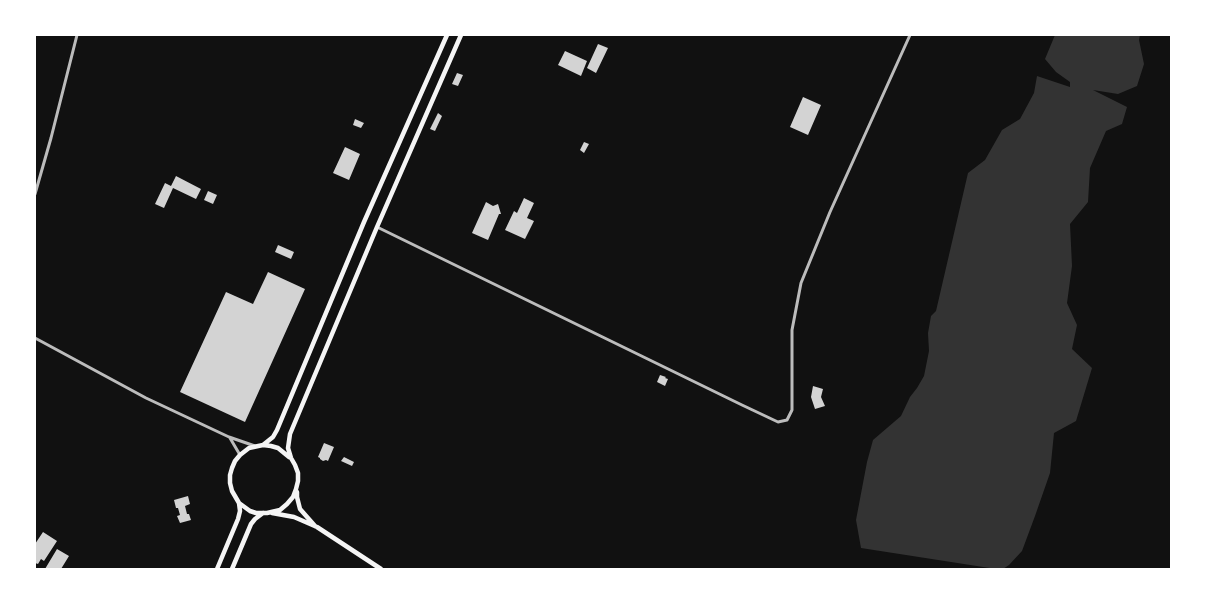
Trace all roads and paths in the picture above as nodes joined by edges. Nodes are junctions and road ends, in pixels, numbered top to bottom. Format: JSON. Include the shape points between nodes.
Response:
{"nodes":[{"id":1,"x":77,"y":35,"type":"edge"},
{"id":2,"x":447,"y":35,"type":"edge"},
{"id":3,"x":462,"y":35,"type":"edge"},
{"id":4,"x":910,"y":35,"type":"edge"},
{"id":5,"x":35,"y":194,"type":"edge"},
{"id":6,"x":377,"y":227,"type":"junction"},
{"id":7,"x":35,"y":338,"type":"edge"},
{"id":8,"x":229,"y":437,"type":"junction"},
{"id":9,"x":263,"y":445,"type":"junction"},
{"id":10,"x":255,"y":446,"type":"junction"},
{"id":11,"x":240,"y":455,"type":"junction"},
{"id":12,"x":291,"y":458,"type":"junction"},
{"id":13,"x":296,"y":490,"type":"junction"},
{"id":14,"x":239,"y":503,"type":"junction"},
{"id":15,"x":271,"y":513,"type":"junction"},
{"id":16,"x":263,"y":514,"type":"junction"},
{"id":17,"x":316,"y":527,"type":"junction"},
{"id":18,"x":217,"y":569,"type":"edge"},
{"id":19,"x":232,"y":569,"type":"edge"},
{"id":20,"x":381,"y":569,"type":"edge"}],
"edges":[{"from":1,"to":5,"type":"street"},
{"from":2,"to":9,"type":"main road","via":[[364,222],[277,430]]},
{"from":3,"to":6,"type":"main road"},
{"from":4,"to":6,"type":"street","via":[[830,212],[801,283],[792,330],[792,410],[787,420],[778,422]]},
{"from":6,"to":12,"type":"main road","via":[[290,434],[288,448]]},
{"from":7,"to":8,"type":"street","via":[[140,395]]},
{"from":8,"to":10,"type":"street"},
{"from":8,"to":11,"type":"street"},
{"from":9,"to":10,"type":"main road"},
{"from":9,"to":12,"type":"main road","via":[[278,448]]},
{"from":10,"to":11,"type":"main road"},
{"from":11,"to":14,"type":"main road","via":[[230,475],[232,491]]},
{"from":12,"to":13,"type":"main road","via":[[298,473]]},
{"from":13,"to":15,"type":"main road","via":[[287,504]]},
{"from":13,"to":17,"type":"main road","via":[[300,508]]},
{"from":14,"to":16,"type":"main road","via":[[250,511]]},
{"from":14,"to":18,"type":"main road","via":[[238,519]]},
{"from":15,"to":16,"type":"main road"},
{"from":15,"to":17,"type":"main road","via":[[294,517]]},
{"from":16,"to":19,"type":"main road","via":[[251,524]]},
{"from":17,"to":20,"type":"main road"}]}
